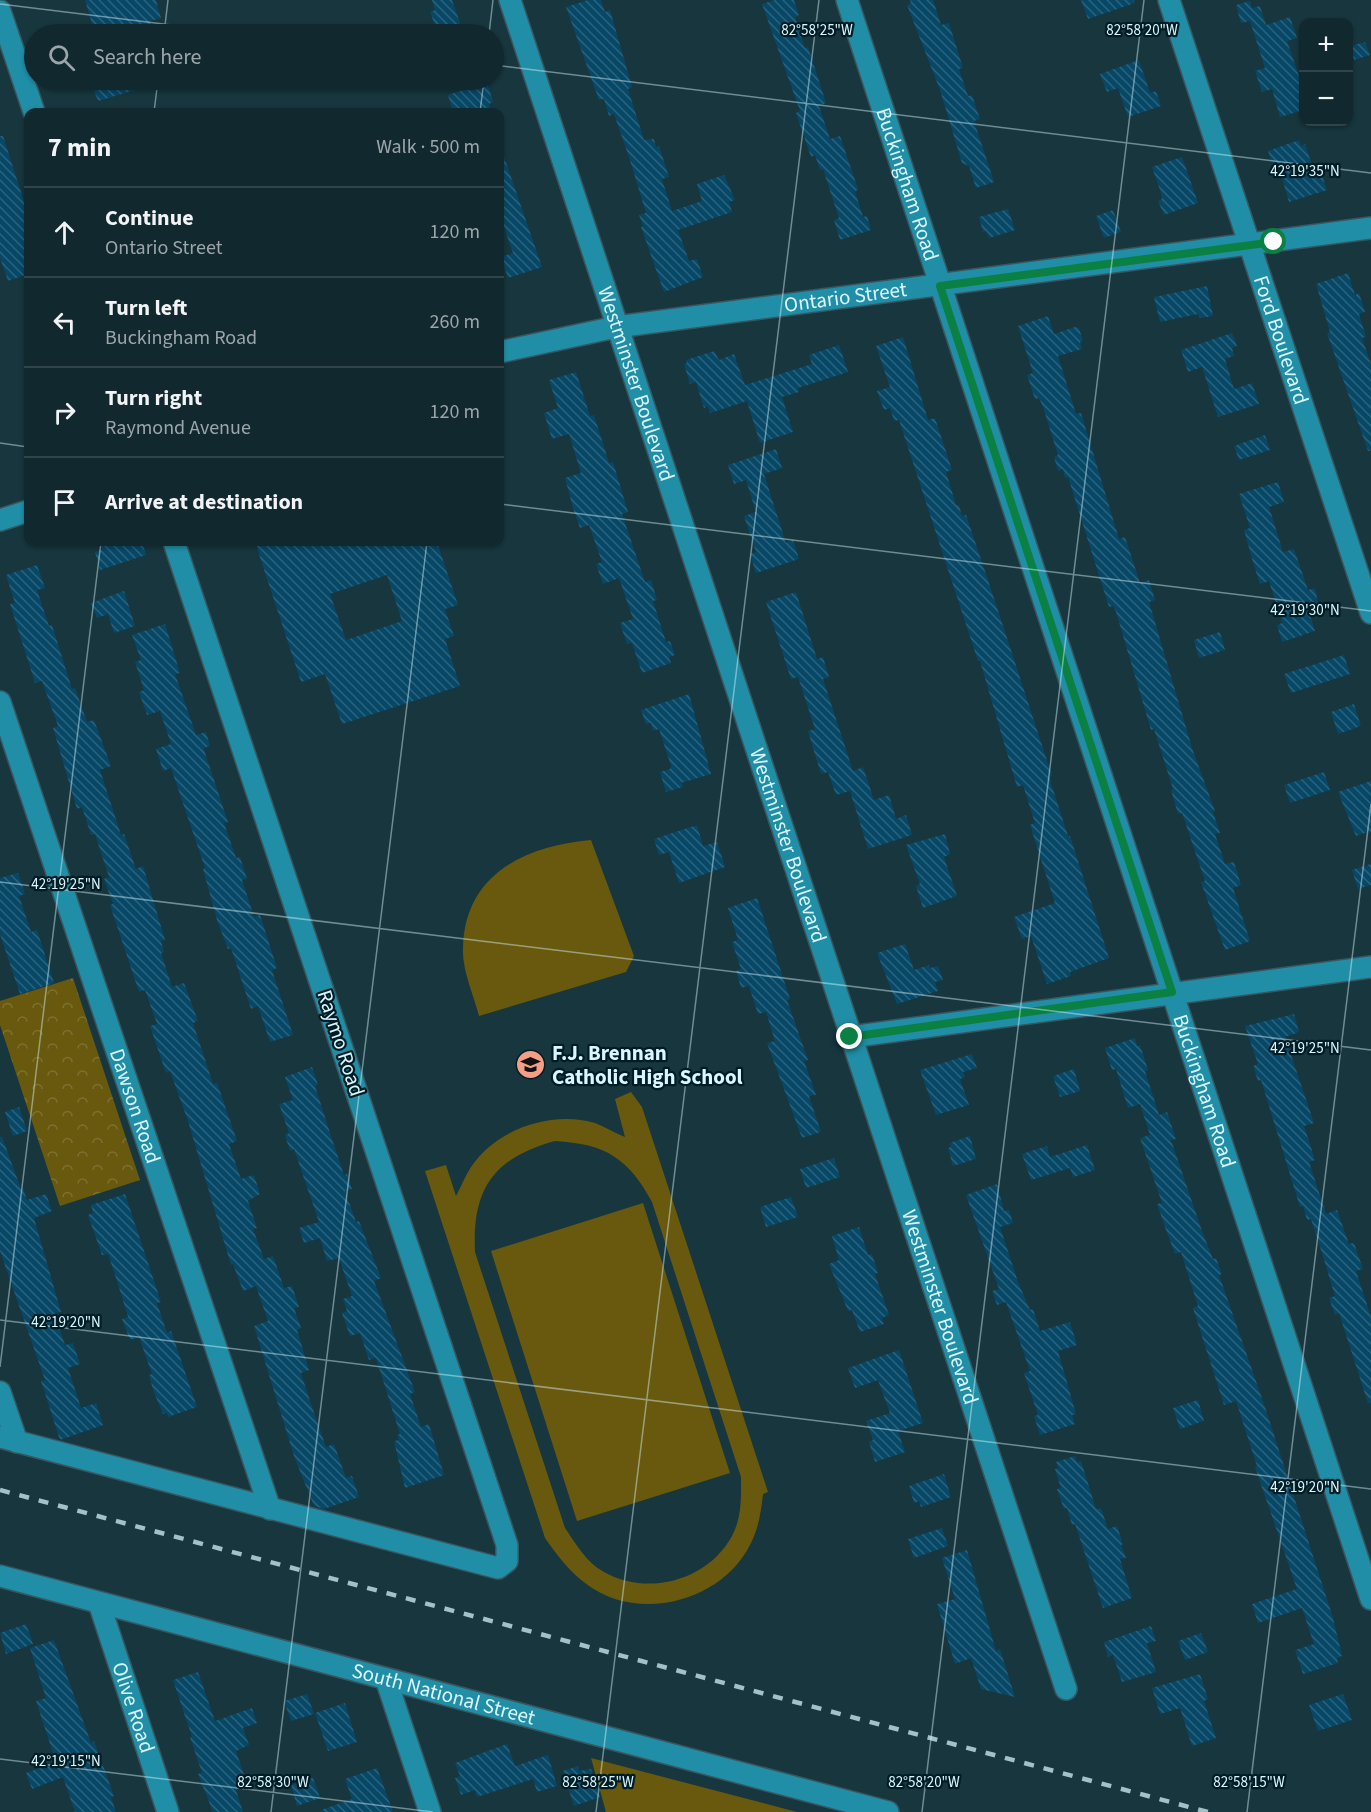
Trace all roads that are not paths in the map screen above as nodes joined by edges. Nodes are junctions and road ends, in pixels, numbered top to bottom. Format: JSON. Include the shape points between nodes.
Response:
{"nodes":[{"id":1,"x":510,"y":0,"type":"edge"},
{"id":2,"x":848,"y":0,"type":"edge"},
{"id":3,"x":1169,"y":0,"type":"edge"},
{"id":4,"x":0,"y":11,"type":"edge"},
{"id":5,"x":24,"y":82,"type":"edge"},
{"id":6,"x":27,"y":90,"type":"edge"},
{"id":7,"x":33,"y":108,"type":"edge"},
{"id":8,"x":1371,"y":228,"type":"edge"},
{"id":9,"x":1249,"y":245,"type":"junction"},
{"id":10,"x":940,"y":286,"type":"junction"},
{"id":11,"x":616,"y":327,"type":"junction"},
{"id":12,"x":504,"y":351,"type":"edge"},
{"id":13,"x":24,"y":512,"type":"edge"},
{"id":14,"x":0,"y":520,"type":"edge"},
{"id":15,"x":175,"y":546,"type":"edge"},
{"id":16,"x":1371,"y":613,"type":"edge"},
{"id":17,"x":0,"y":702,"type":"edge"},
{"id":18,"x":1371,"y":967,"type":"edge"},
{"id":19,"x":1172,"y":992,"type":"junction"},
{"id":20,"x":850,"y":1037,"type":"junction"},
{"id":21,"x":0,"y":1392,"type":"edge"},
{"id":22,"x":8,"y":1440,"type":"edge"},
{"id":23,"x":270,"y":1509,"type":"junction"},
{"id":24,"x":0,"y":1576,"type":"edge"},
{"id":25,"x":1371,"y":1599,"type":"edge"},
{"id":26,"x":99,"y":1603,"type":"junction"},
{"id":27,"x":386,"y":1679,"type":"junction"},
{"id":28,"x":1066,"y":1689,"type":"dead end"},
{"id":29,"x":168,"y":1812,"type":"edge"},
{"id":30,"x":430,"y":1812,"type":"edge"},
{"id":31,"x":888,"y":1812,"type":"edge"}],
"edges":[{"from":1,"to":11,"type":"street","name":"Westminster Boulevard"},
{"from":2,"to":10,"type":"street","name":"Buckingham Road"},
{"from":3,"to":9,"type":"street","name":"Ford Boulevard"},
{"from":4,"to":5,"type":"street"},
{"from":6,"to":7,"type":"street"},
{"from":8,"to":9,"type":"street","name":"Ontario Street"},
{"from":9,"to":10,"type":"street","name":"Ontario Street"},
{"from":9,"to":16,"type":"street","name":"Ford Boulevard"},
{"from":10,"to":11,"type":"street","name":"Ontario Street"},
{"from":10,"to":19,"type":"street","name":"Buckingham Road"},
{"from":11,"to":12,"type":"street","name":"Ontario Street"},
{"from":11,"to":20,"type":"street","name":"Westminster Boulevard"},
{"from":13,"to":14,"type":"street"},
{"from":15,"to":23,"type":"street","name":"Raymo Road","via":[[507,1545],[507,1561],[498,1568]]},
{"from":17,"to":23,"type":"street","name":"Dawson Road"},
{"from":18,"to":19,"type":"street"},
{"from":19,"to":20,"type":"street"},
{"from":19,"to":25,"type":"street","name":"Buckingham Road"},
{"from":20,"to":28,"type":"street","name":"Westminster Boulevard"},
{"from":21,"to":22,"type":"street"},
{"from":22,"to":23,"type":"street"},
{"from":24,"to":26,"type":"street","name":"South National Street"},
{"from":26,"to":27,"type":"street","name":"South National Street"},
{"from":26,"to":29,"type":"street","name":"Olive Road"},
{"from":27,"to":30,"type":"street"},
{"from":27,"to":31,"type":"street","name":"South National Street"}]}
